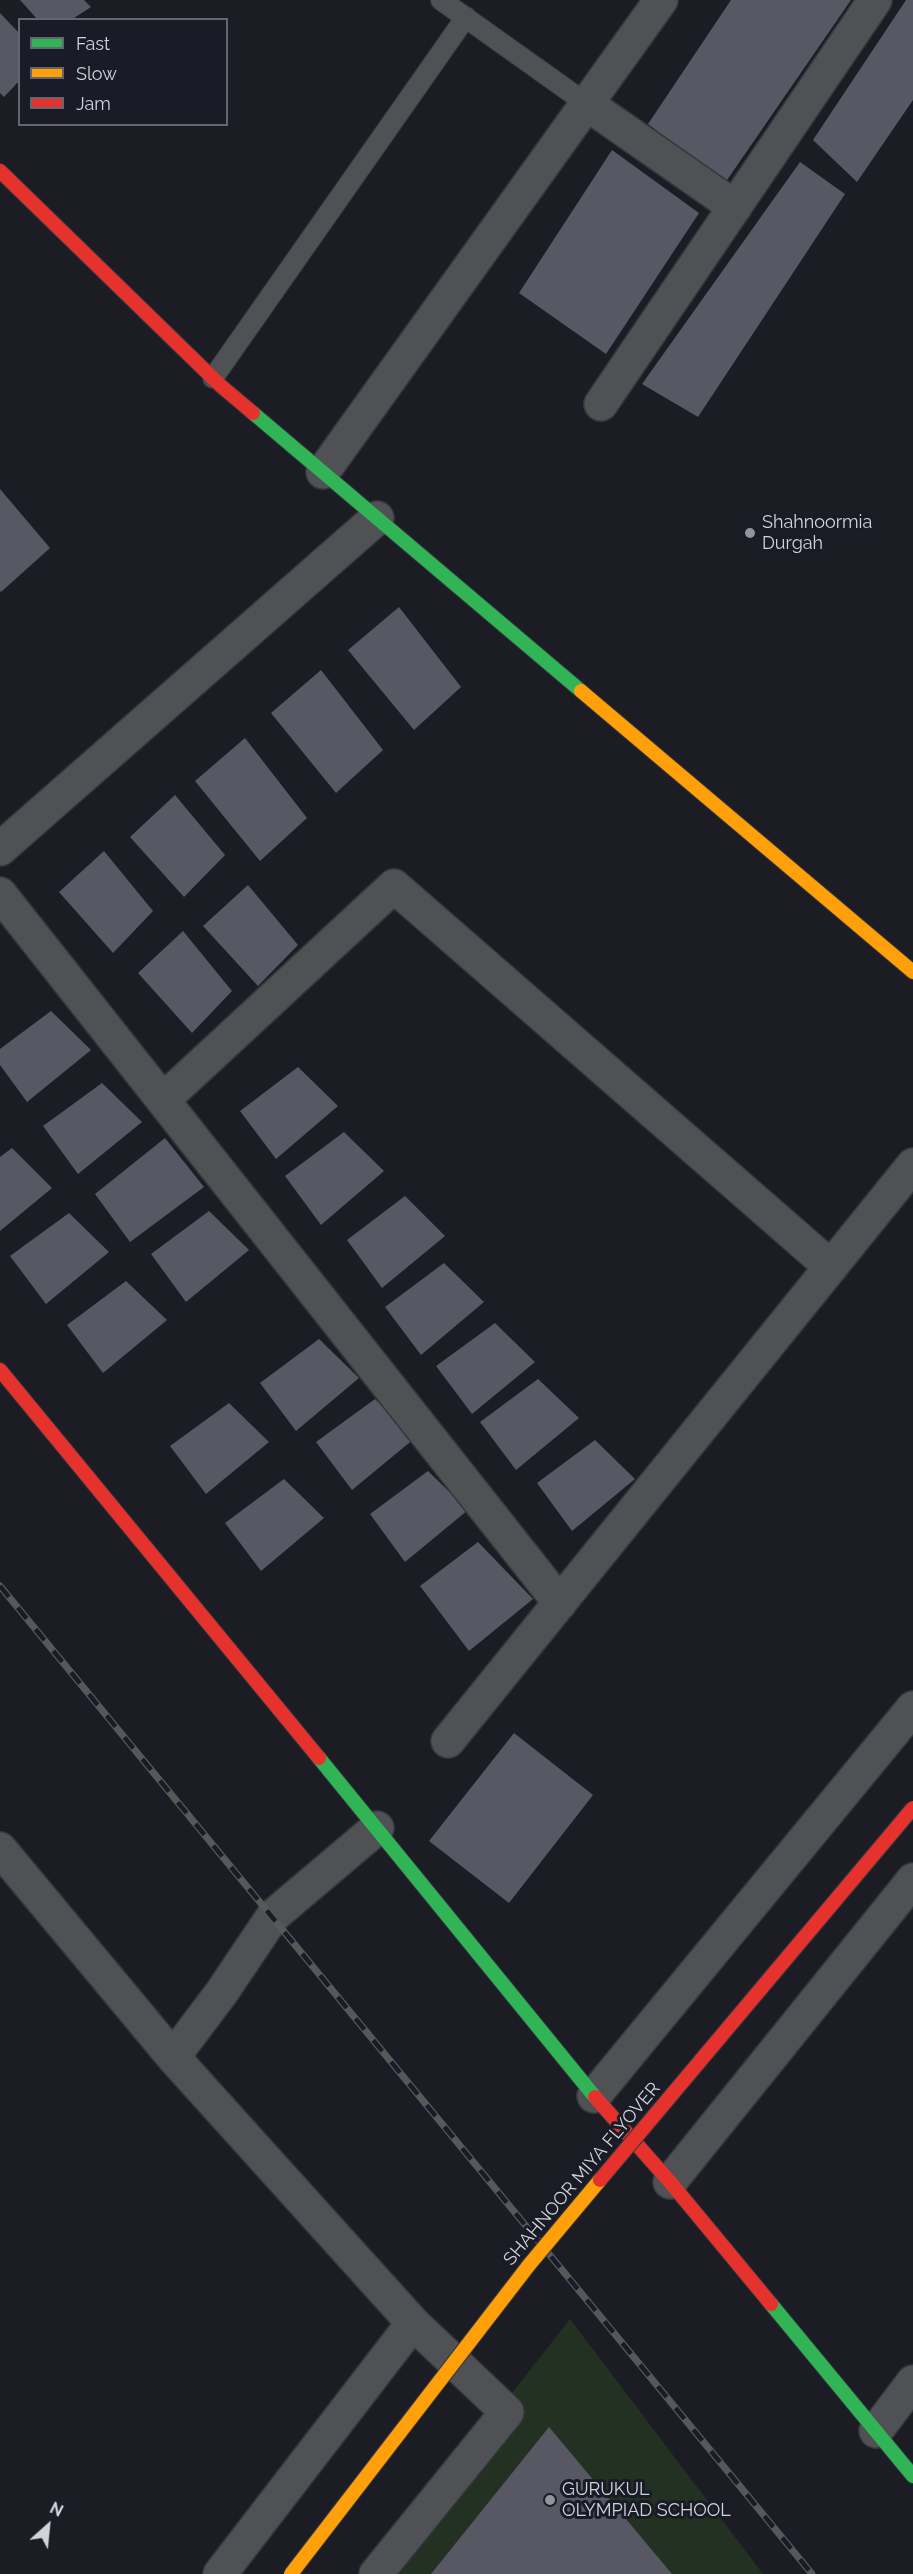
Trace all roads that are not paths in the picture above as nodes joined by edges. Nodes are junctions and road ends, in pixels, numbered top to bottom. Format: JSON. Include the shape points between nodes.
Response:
{"nodes":[{"id":1,"x":441,"y":0,"type":"edge"},
{"id":2,"x":661,"y":0,"type":"edge"},
{"id":3,"x":875,"y":0,"type":"edge"},
{"id":4,"x":466,"y":17,"type":"junction"},
{"id":5,"x":587,"y":104,"type":"junction"},
{"id":6,"x":0,"y":171,"type":"edge"},
{"id":7,"x":735,"y":207,"type":"junction"},
{"id":8,"x":213,"y":378,"type":"junction"},
{"id":9,"x":601,"y":404,"type":"dead end"},
{"id":10,"x":323,"y":472,"type":"junction"},
{"id":11,"x":377,"y":519,"type":"junction"},
{"id":12,"x":0,"y":849,"type":"edge"},
{"id":13,"x":0,"y":894,"type":"edge"},
{"id":14,"x":913,"y":972,"type":"edge"},
{"id":15,"x":163,"y":1100,"type":"junction"},
{"id":16,"x":913,"y":1165,"type":"edge"},
{"id":17,"x":831,"y":1267,"type":"junction"},
{"id":18,"x":0,"y":1370,"type":"edge"},
{"id":19,"x":560,"y":1603,"type":"junction"},
{"id":20,"x":913,"y":1708,"type":"edge"},
{"id":21,"x":448,"y":1741,"type":"dead end"},
{"id":22,"x":913,"y":1808,"type":"edge"},
{"id":23,"x":377,"y":1828,"type":"junction"},
{"id":24,"x":0,"y":1849,"type":"edge"},
{"id":25,"x":913,"y":1880,"type":"edge"},
{"id":26,"x":173,"y":2057,"type":"junction"},
{"id":27,"x":594,"y":2096,"type":"junction"},
{"id":28,"x":670,"y":2182,"type":"junction"},
{"id":29,"x":413,"y":2323,"type":"junction"},
{"id":30,"x":913,"y":2382,"type":"edge"},
{"id":31,"x":876,"y":2432,"type":"junction"},
{"id":32,"x":913,"y":2476,"type":"edge"},
{"id":33,"x":220,"y":2574,"type":"edge"},
{"id":34,"x":291,"y":2574,"type":"edge"},
{"id":35,"x":376,"y":2574,"type":"edge"}],
"edges":[{"from":1,"to":4,"type":"lane"},
{"from":2,"to":5,"type":"street"},
{"from":3,"to":7,"type":"street"},
{"from":4,"to":5,"type":"lane"},
{"from":4,"to":8,"type":"lane"},
{"from":5,"to":7,"type":"street"},
{"from":5,"to":10,"type":"street"},
{"from":6,"to":8,"type":"street"},
{"from":7,"to":9,"type":"street"},
{"from":8,"to":10,"type":"street"},
{"from":10,"to":11,"type":"street"},
{"from":11,"to":12,"type":"street"},
{"from":11,"to":14,"type":"street"},
{"from":13,"to":15,"type":"street"},
{"from":15,"to":17,"type":"street","via":[[394,886]]},
{"from":15,"to":19,"type":"street"},
{"from":16,"to":17,"type":"street"},
{"from":17,"to":19,"type":"street"},
{"from":18,"to":23,"type":"street"},
{"from":19,"to":21,"type":"street"},
{"from":20,"to":27,"type":"street"},
{"from":22,"to":34,"type":"street","name":"SHAHNOOR MIYA FLYOVER","bridge":true,"via":[[529,2265]]},
{"from":23,"to":26,"type":"street","via":[[273,1916]]},
{"from":23,"to":27,"type":"street"},
{"from":24,"to":26,"type":"street"},
{"from":25,"to":28,"type":"street"},
{"from":26,"to":29,"type":"street"},
{"from":27,"to":28,"type":"street"},
{"from":28,"to":31,"type":"street"},
{"from":29,"to":33,"type":"street"},
{"from":29,"to":35,"type":"street","via":[[507,2412]]},
{"from":30,"to":31,"type":"street"},
{"from":31,"to":32,"type":"street"}]}
